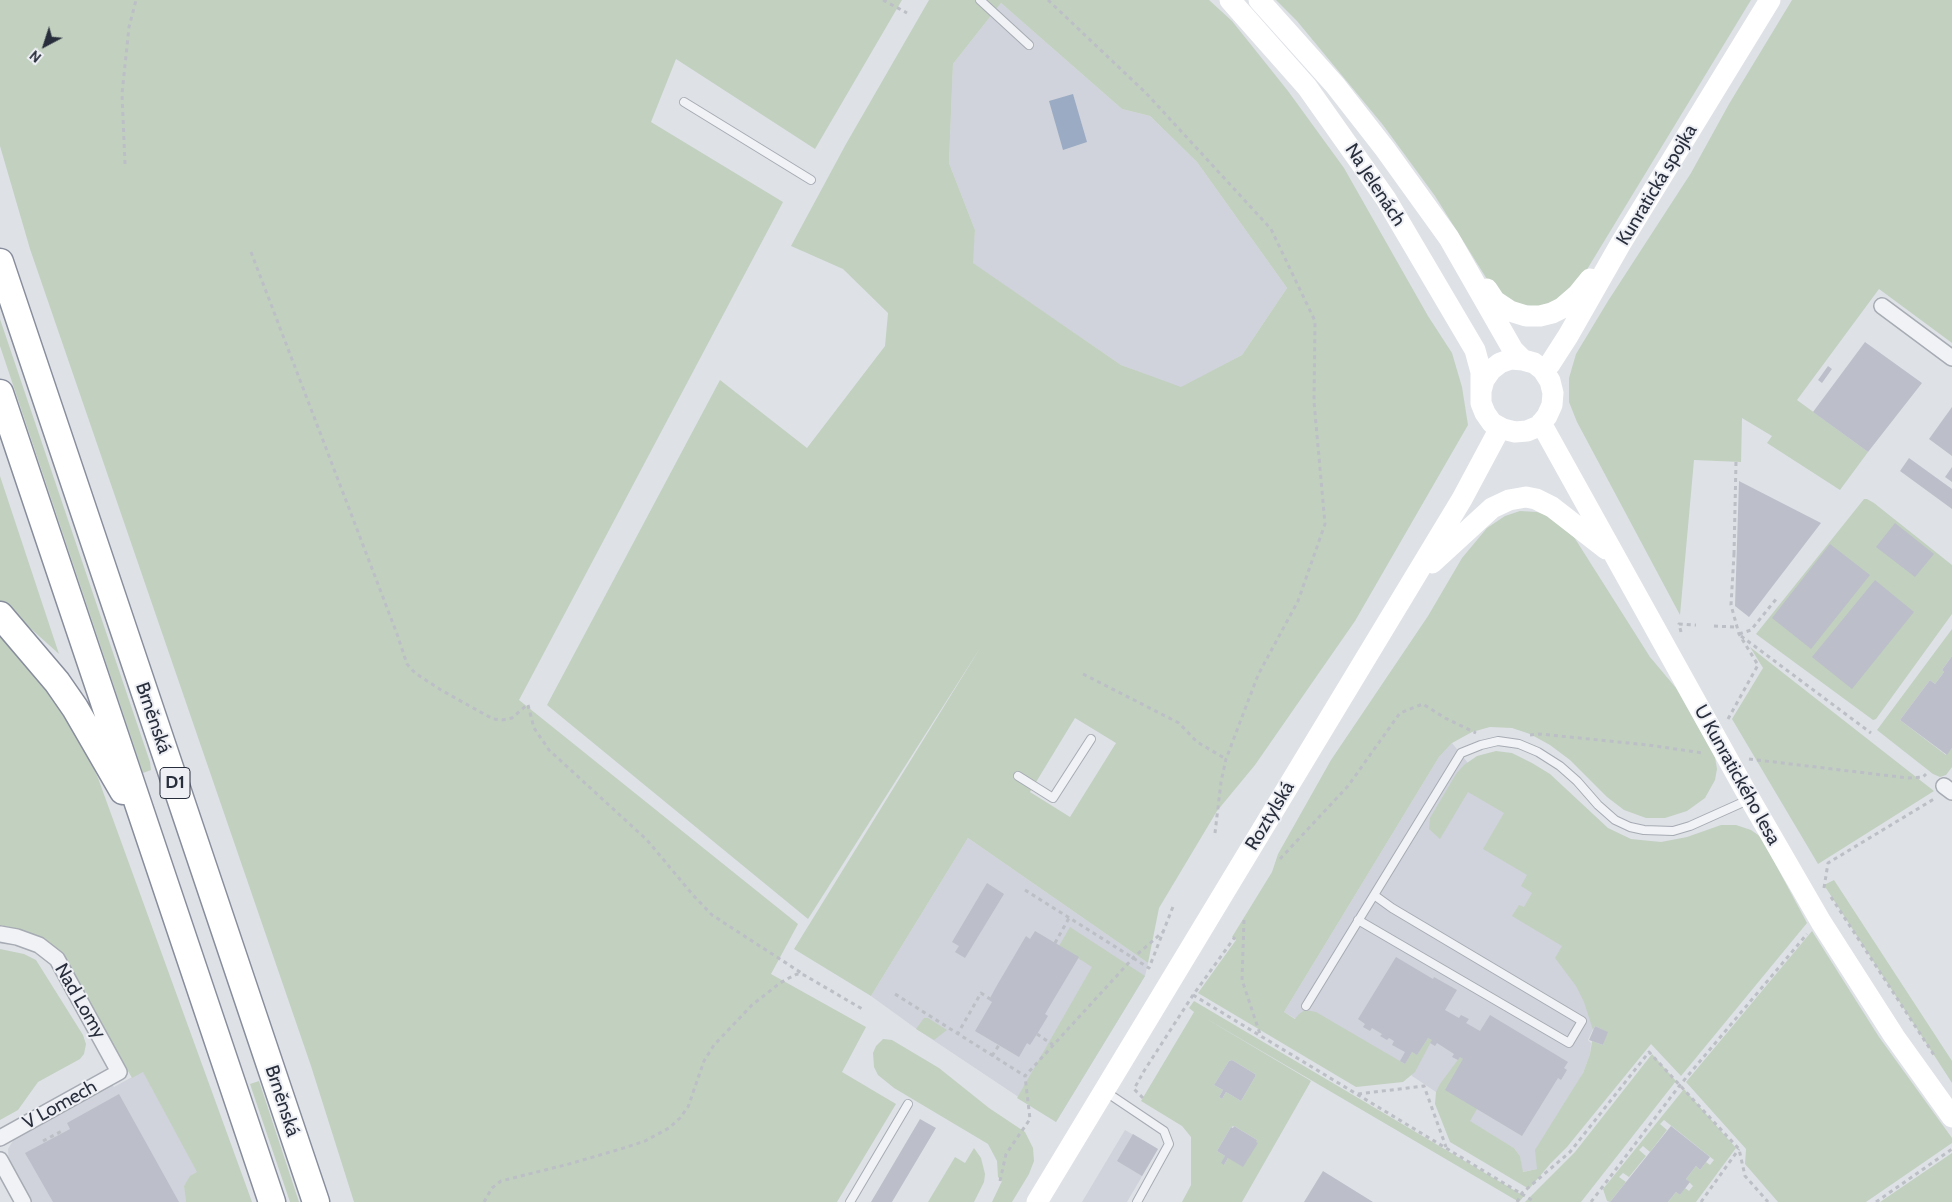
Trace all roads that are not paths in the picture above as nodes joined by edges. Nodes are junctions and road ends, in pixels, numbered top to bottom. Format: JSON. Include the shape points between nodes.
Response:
{"nodes":[{"id":1,"x":980,"y":0,"type":"edge"},
{"id":2,"x":1230,"y":0,"type":"edge"},
{"id":3,"x":1259,"y":0,"type":"edge"},
{"id":4,"x":1770,"y":0,"type":"edge"},
{"id":5,"x":1029,"y":45,"type":"dead end"},
{"id":6,"x":684,"y":102,"type":"dead end"},
{"id":7,"x":811,"y":180,"type":"dead end"},
{"id":8,"x":1449,"y":238,"type":"junction"},
{"id":9,"x":1621,"y":243,"type":"junction"},
{"id":10,"x":0,"y":262,"type":"edge"},
{"id":11,"x":1882,"y":306,"type":"dead end"},
{"id":12,"x":1952,"y":358,"type":"edge"},
{"id":13,"x":1523,"y":360,"type":"junction"},
{"id":14,"x":1543,"y":370,"type":"junction"},
{"id":15,"x":1481,"y":391,"type":"junction"},
{"id":16,"x":0,"y":393,"type":"edge"},
{"id":17,"x":1541,"y":423,"type":"junction"},
{"id":18,"x":1500,"y":428,"type":"junction"},
{"id":19,"x":1615,"y":556,"type":"junction"},
{"id":20,"x":1412,"y":582,"type":"junction"},
{"id":21,"x":0,"y":615,"type":"edge"},
{"id":22,"x":1091,"y":739,"type":"dead end"},
{"id":23,"x":1018,"y":776,"type":"dead end"},
{"id":24,"x":1750,"y":799,"type":"junction"},
{"id":25,"x":150,"y":836,"type":"junction"},
{"id":26,"x":1374,"y":895,"type":"junction"},
{"id":27,"x":1358,"y":920,"type":"junction"},
{"id":28,"x":0,"y":934,"type":"edge"},
{"id":29,"x":1306,"y":1006,"type":"dead end"},
{"id":30,"x":119,"y":1072,"type":"joint"},
{"id":31,"x":1104,"y":1091,"type":"junction"},
{"id":32,"x":908,"y":1104,"type":"dead end"},
{"id":33,"x":1952,"y":1117,"type":"edge"},
{"id":34,"x":0,"y":1138,"type":"edge"},
{"id":35,"x":0,"y":1160,"type":"edge"},
{"id":36,"x":23,"y":1202,"type":"edge"},
{"id":37,"x":272,"y":1202,"type":"edge"},
{"id":38,"x":316,"y":1202,"type":"edge"},
{"id":39,"x":850,"y":1202,"type":"edge"},
{"id":40,"x":1037,"y":1202,"type":"edge"},
{"id":41,"x":1137,"y":1202,"type":"edge"}],
"edges":[{"from":1,"to":5,"type":"lane"},
{"from":2,"to":15,"type":"main road","name":"Na Jelenách","via":[[1307,87],[1386,199],[1475,350],[1480,363]]},
{"from":3,"to":8,"type":"main road","name":"Na Jelenách","via":[[1340,92]]},
{"from":4,"to":9,"type":"main road","name":"Kunratická spojka"},
{"from":6,"to":7,"type":"lane"},
{"from":8,"to":9,"type":"main road","via":[[1495,301],[1510,311],[1532,316],[1562,308]]},
{"from":8,"to":13,"type":"main road","name":"Na Jelenách","via":[[1513,350]]},
{"from":9,"to":14,"type":"main road","name":"Kunratická spojka","via":[[1568,336]]},
{"from":10,"to":38,"type":"highway","name":"Brněnská","number":"D1"},
{"from":11,"to":12,"type":"street"},
{"from":13,"to":14,"type":"main road","name":"Na Jelenách"},
{"from":13,"to":15,"type":"main road","via":[[1500,363],[1484,380]]},
{"from":14,"to":17,"type":"main road","via":[[1554,393],[1548,416]]},
{"from":15,"to":18,"type":"main road","name":"Na Jelenách","via":[[1485,414]]},
{"from":16,"to":25,"type":"highway","number":"D1"},
{"from":17,"to":18,"type":"main road","via":[[1528,431]]},
{"from":17,"to":19,"type":"main road","name":"U Kunratického lesa"},
{"from":18,"to":20,"type":"main road","name":"Roztylská"},
{"from":19,"to":20,"type":"main road","via":[[1544,502],[1536,498],[1518,498],[1492,508]]},
{"from":19,"to":24,"type":"main road","name":"U Kunratického lesa"},
{"from":20,"to":31,"type":"main road","name":"Roztylská"},
{"from":21,"to":25,"type":"highway","via":[[62,688]]},
{"from":22,"to":23,"type":"lane","via":[[1053,798]]},
{"from":24,"to":26,"type":"lane","via":[[1673,831],[1644,830],[1615,820],[1577,781],[1538,752],[1519,744],[1498,741],[1481,745],[1461,753]]},
{"from":24,"to":33,"type":"main road","name":"U Kunratického lesa","via":[[1826,930],[1894,1036]]},
{"from":25,"to":37,"type":"highway","number":"D1"},
{"from":26,"to":27,"type":"lane"},
{"from":26,"to":27,"type":"lane","via":[[1582,1021],[1569,1043]]},
{"from":27,"to":29,"type":"lane"},
{"from":28,"to":30,"type":"street","name":"Nad Lomy","via":[[39,945],[57,959]]},
{"from":30,"to":34,"type":"street","name":"V Lomech"},
{"from":31,"to":40,"type":"main road","name":"Roztylská"},
{"from":31,"to":41,"type":"lane","via":[[1164,1131],[1169,1144]]},
{"from":32,"to":39,"type":"lane"},
{"from":35,"to":36,"type":"street"}]}
